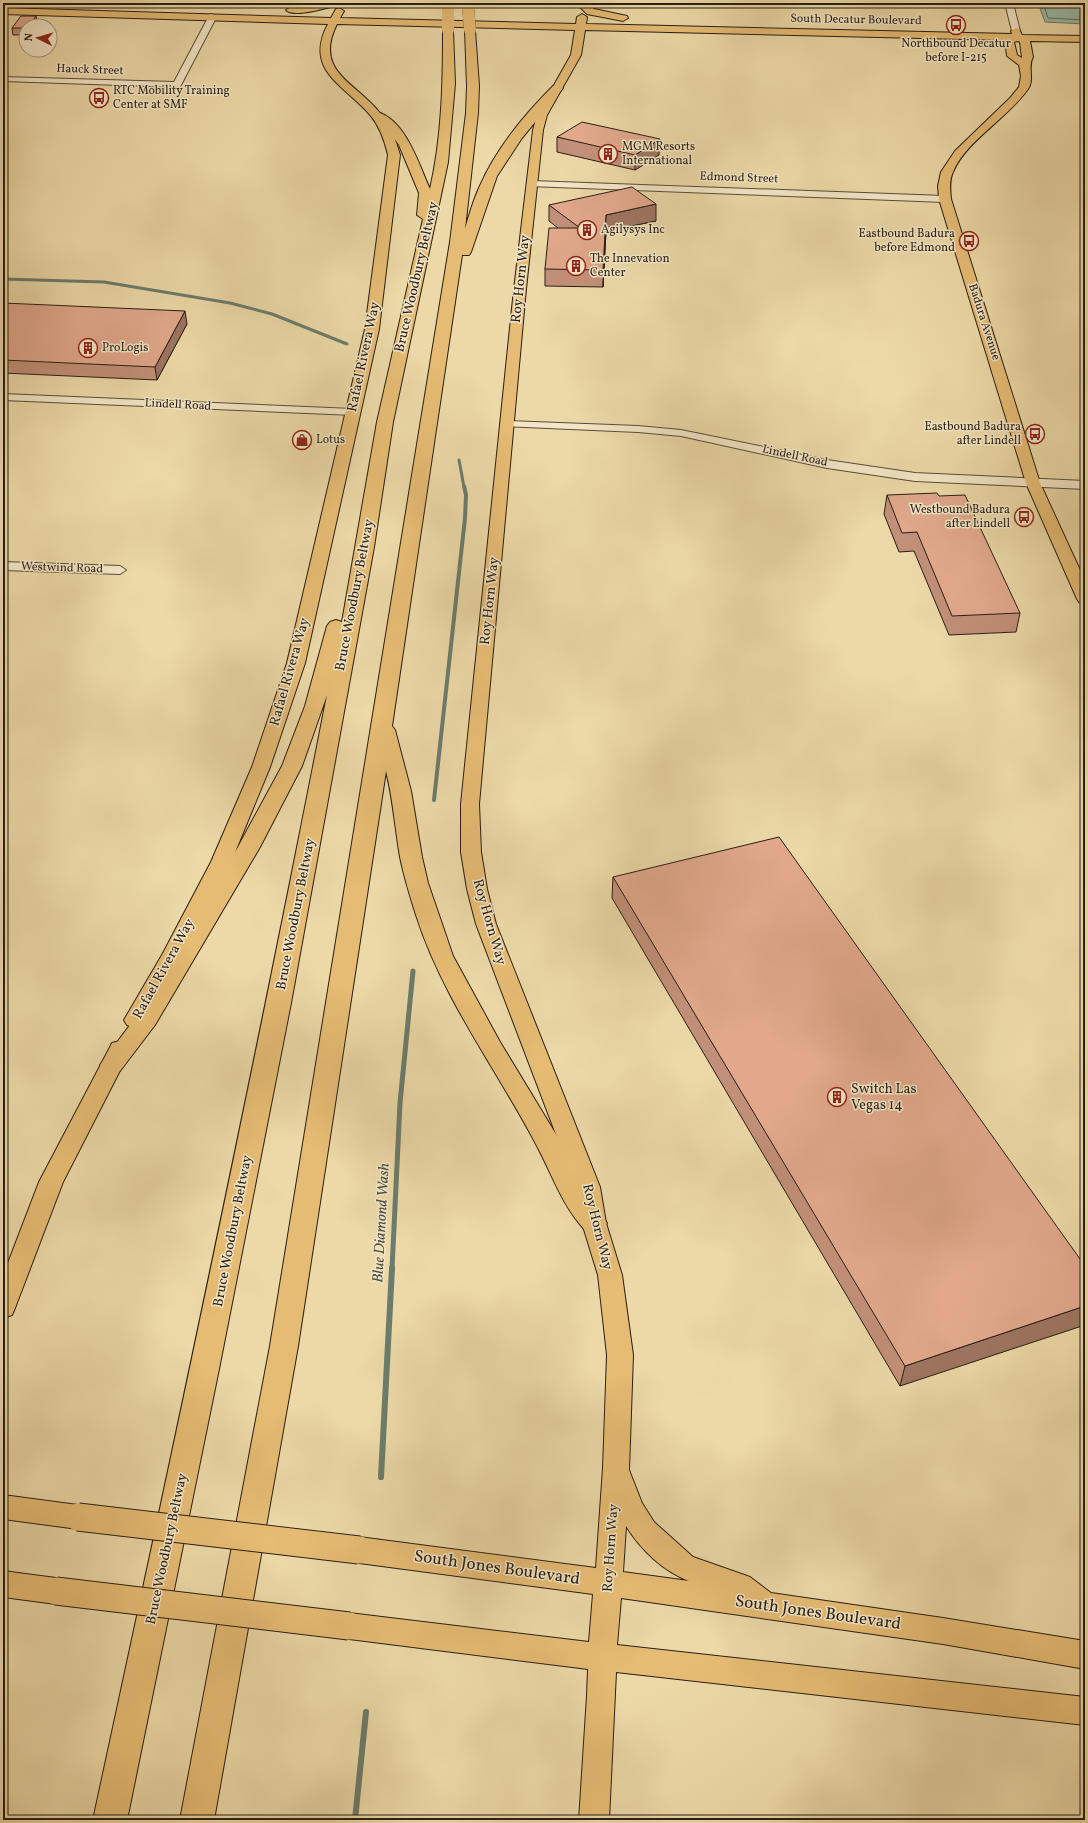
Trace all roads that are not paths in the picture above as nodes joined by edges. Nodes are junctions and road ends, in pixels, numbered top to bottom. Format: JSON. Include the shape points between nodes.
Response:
{"nodes":[{"id":1,"x":581,"y":3,"type":"edge"},
{"id":2,"x":1009,"y":3,"type":"edge"},
{"id":3,"x":468,"y":4,"type":"edge"},
{"id":4,"x":448,"y":5,"type":"edge"},
{"id":5,"x":338,"y":6,"type":"edge"},
{"id":6,"x":5,"y":7,"type":"edge"},
{"id":7,"x":292,"y":10,"type":"joint"},
{"id":8,"x":213,"y":16,"type":"junction"},
{"id":9,"x":274,"y":18,"type":"junction"},
{"id":10,"x":622,"y":18,"type":"junction"},
{"id":11,"x":335,"y":21,"type":"junction"},
{"id":12,"x":581,"y":22,"type":"junction"},
{"id":13,"x":652,"y":29,"type":"junction"},
{"id":14,"x":1085,"y":33,"type":"edge"},
{"id":15,"x":1017,"y":34,"type":"junction"},
{"id":16,"x":1085,"y":39,"type":"edge"},
{"id":17,"x":324,"y":43,"type":"junction"},
{"id":18,"x":576,"y":55,"type":"junction"},
{"id":19,"x":1024,"y":64,"type":"junction"},
{"id":20,"x":3,"y":79,"type":"edge"},
{"id":21,"x":557,"y":88,"type":"junction"},
{"id":22,"x":377,"y":116,"type":"junction"},
{"id":23,"x":532,"y":184,"type":"junction"},
{"id":24,"x":945,"y":199,"type":"junction"},
{"id":25,"x":428,"y":232,"type":"junction"},
{"id":26,"x":447,"y":300,"type":"junction"},
{"id":27,"x":3,"y":397,"type":"edge"},
{"id":28,"x":353,"y":412,"type":"junction"},
{"id":29,"x":506,"y":424,"type":"junction"},
{"id":30,"x":1033,"y":483,"type":"junction"},
{"id":31,"x":1085,"y":485,"type":"edge"},
{"id":32,"x":365,"y":547,"type":"junction"},
{"id":33,"x":3,"y":566,"type":"edge"},
{"id":34,"x":120,"y":570,"type":"dead end"},
{"id":35,"x":1085,"y":599,"type":"edge"},
{"id":36,"x":383,"y":723,"type":"junction"},
{"id":37,"x":112,"y":1065,"type":"junction"},
{"id":38,"x":594,"y":1223,"type":"junction"},
{"id":39,"x":3,"y":1308,"type":"edge"},
{"id":40,"x":616,"y":1468,"type":"junction"},
{"id":41,"x":3,"y":1507,"type":"edge"},
{"id":42,"x":608,"y":1583,"type":"junction"},
{"id":43,"x":3,"y":1584,"type":"edge"},
{"id":44,"x":766,"y":1606,"type":"junction"},
{"id":45,"x":1085,"y":1655,"type":"edge"},
{"id":46,"x":602,"y":1657,"type":"junction"},
{"id":47,"x":1085,"y":1711,"type":"edge"},
{"id":48,"x":110,"y":1820,"type":"edge"},
{"id":49,"x":197,"y":1820,"type":"edge"},
{"id":50,"x":594,"y":1820,"type":"edge"}],
"edges":[{"from":1,"to":10,"type":"highway","via":[[591,12]]},
{"from":1,"to":12,"type":"highway"},
{"from":2,"to":15,"type":"street","name":"Badura Avenue"},
{"from":3,"to":26,"type":"highway","name":"Bruce Woodbury Beltway","bridge":true,"via":[[472,113],[457,242]]},
{"from":4,"to":25,"type":"highway","name":"Bruce Woodbury Beltway","bridge":true,"via":[[450,84],[443,154]]},
{"from":5,"to":7,"type":"highway"},
{"from":5,"to":11,"type":"main road"},
{"from":5,"to":12,"type":"main road","name":"South Decatur Boulevard"},
{"from":6,"to":7,"type":"main road","name":"South Decatur Boulevard"},
{"from":6,"to":8,"type":"main road","name":"South Decatur Boulevard"},
{"from":8,"to":9,"type":"main road","name":"South Decatur Boulevard"},
{"from":8,"to":20,"type":"street","name":"Hauck Street","via":[[177,85]]},
{"from":9,"to":11,"type":"main road","name":"South Decatur Boulevard"},
{"from":9,"to":17,"type":"main road","name":"Rafael Rivera Way","via":[[317,26],[321,29]]},
{"from":10,"to":12,"type":"main road","name":"South Decatur Boulevard"},
{"from":10,"to":15,"type":"main road","name":"South Decatur Boulevard"},
{"from":11,"to":12,"type":"main road","name":"South Decatur Boulevard"},
{"from":11,"to":17,"type":"main road"},
{"from":12,"to":13,"type":"main road","name":"South Decatur Boulevard"},
{"from":12,"to":18,"type":"main road","name":"Roy Horn Way"},
{"from":13,"to":15,"type":"main road","name":"South Decatur Boulevard"},
{"from":13,"to":18,"type":"main road","via":[[592,33],[586,37],[580,52]]},
{"from":14,"to":15,"type":"main road","name":"South Decatur Boulevard"},
{"from":15,"to":16,"type":"main road","name":"South Decatur Boulevard"},
{"from":15,"to":19,"type":"main road","name":"Badura Avenue","via":[[1025,41],[1028,57]]},
{"from":15,"to":19,"type":"main road","via":[[1010,41],[1012,56]]},
{"from":17,"to":22,"type":"main road","name":"Rafael Rivera Way","via":[[325,58],[332,71]]},
{"from":18,"to":21,"type":"main road","name":"Roy Horn Way"},
{"from":19,"to":24,"type":"main road","name":"Badura Avenue","via":[[1024,87],[1014,100],[959,152],[947,172]]},
{"from":21,"to":23,"type":"main road","name":"Roy Horn Way","via":[[542,115],[538,130]]},
{"from":21,"to":26,"type":"highway","via":[[546,98],[496,167],[486,187]]},
{"from":22,"to":25,"type":"highway","via":[[389,123],[405,145],[425,194],[424,215]]},
{"from":22,"to":28,"type":"main road","name":"Rafael Rivera Way","via":[[394,155],[376,306]]},
{"from":23,"to":24,"type":"street","name":"Edmond Street"},
{"from":23,"to":29,"type":"main road","name":"Roy Horn Way"},
{"from":24,"to":30,"type":"main road","name":"Badura Avenue"},
{"from":25,"to":32,"type":"highway","name":"Bruce Woodbury Beltway","via":[[385,422]]},
{"from":26,"to":36,"type":"highway","name":"Bruce Woodbury Beltway"},
{"from":27,"to":28,"type":"street","name":"Lindell Road"},
{"from":28,"to":37,"type":"main road","name":"Rafael Rivera Way","via":[[296,663],[261,767],[217,868]]},
{"from":29,"to":30,"type":"street","name":"Lindell Road","via":[[681,433],[827,464],[915,477]]},
{"from":29,"to":38,"type":"main road","name":"Roy Horn Way","via":[[470,804],[471,852],[486,924],[588,1187]]},
{"from":30,"to":31,"type":"street","name":"Lindell Road"},
{"from":30,"to":35,"type":"main road","name":"Badura Avenue"},
{"from":32,"to":37,"type":"highway","via":[[350,575],[315,706],[292,766],[249,847],[147,1019]]},
{"from":32,"to":48,"type":"highway","name":"Bruce Woodbury Beltway","via":[[279,1003]]},
{"from":33,"to":34,"type":"street","name":"Westwind Road"},
{"from":36,"to":38,"type":"highway","via":[[401,791],[417,883],[442,956],[490,1045],[551,1148],[571,1191]]},
{"from":36,"to":49,"type":"highway","name":"Bruce Woodbury Beltway","via":[[284,1346]]},
{"from":37,"to":39,"type":"main road","name":"Rafael Rivera Way","via":[[51,1182]]},
{"from":38,"to":40,"type":"main road","name":"Roy Horn Way","via":[[610,1275],[620,1355]]},
{"from":40,"to":42,"type":"main road","name":"Roy Horn Way"},
{"from":40,"to":44,"type":"main road","via":[[630,1508],[644,1531],[660,1548],[683,1566],[740,1586]]},
{"from":41,"to":42,"type":"main road","name":"South Jones Boulevard","bridge":true},
{"from":42,"to":44,"type":"main road","name":"South Jones Boulevard"},
{"from":42,"to":46,"type":"main road","name":"Roy Horn Way"},
{"from":43,"to":46,"type":"main road","bridge":true},
{"from":44,"to":45,"type":"main road","name":"South Jones Boulevard","via":[[942,1631]]},
{"from":46,"to":47,"type":"main road"},
{"from":46,"to":50,"type":"main road","name":"Roy Horn Way"}]}
